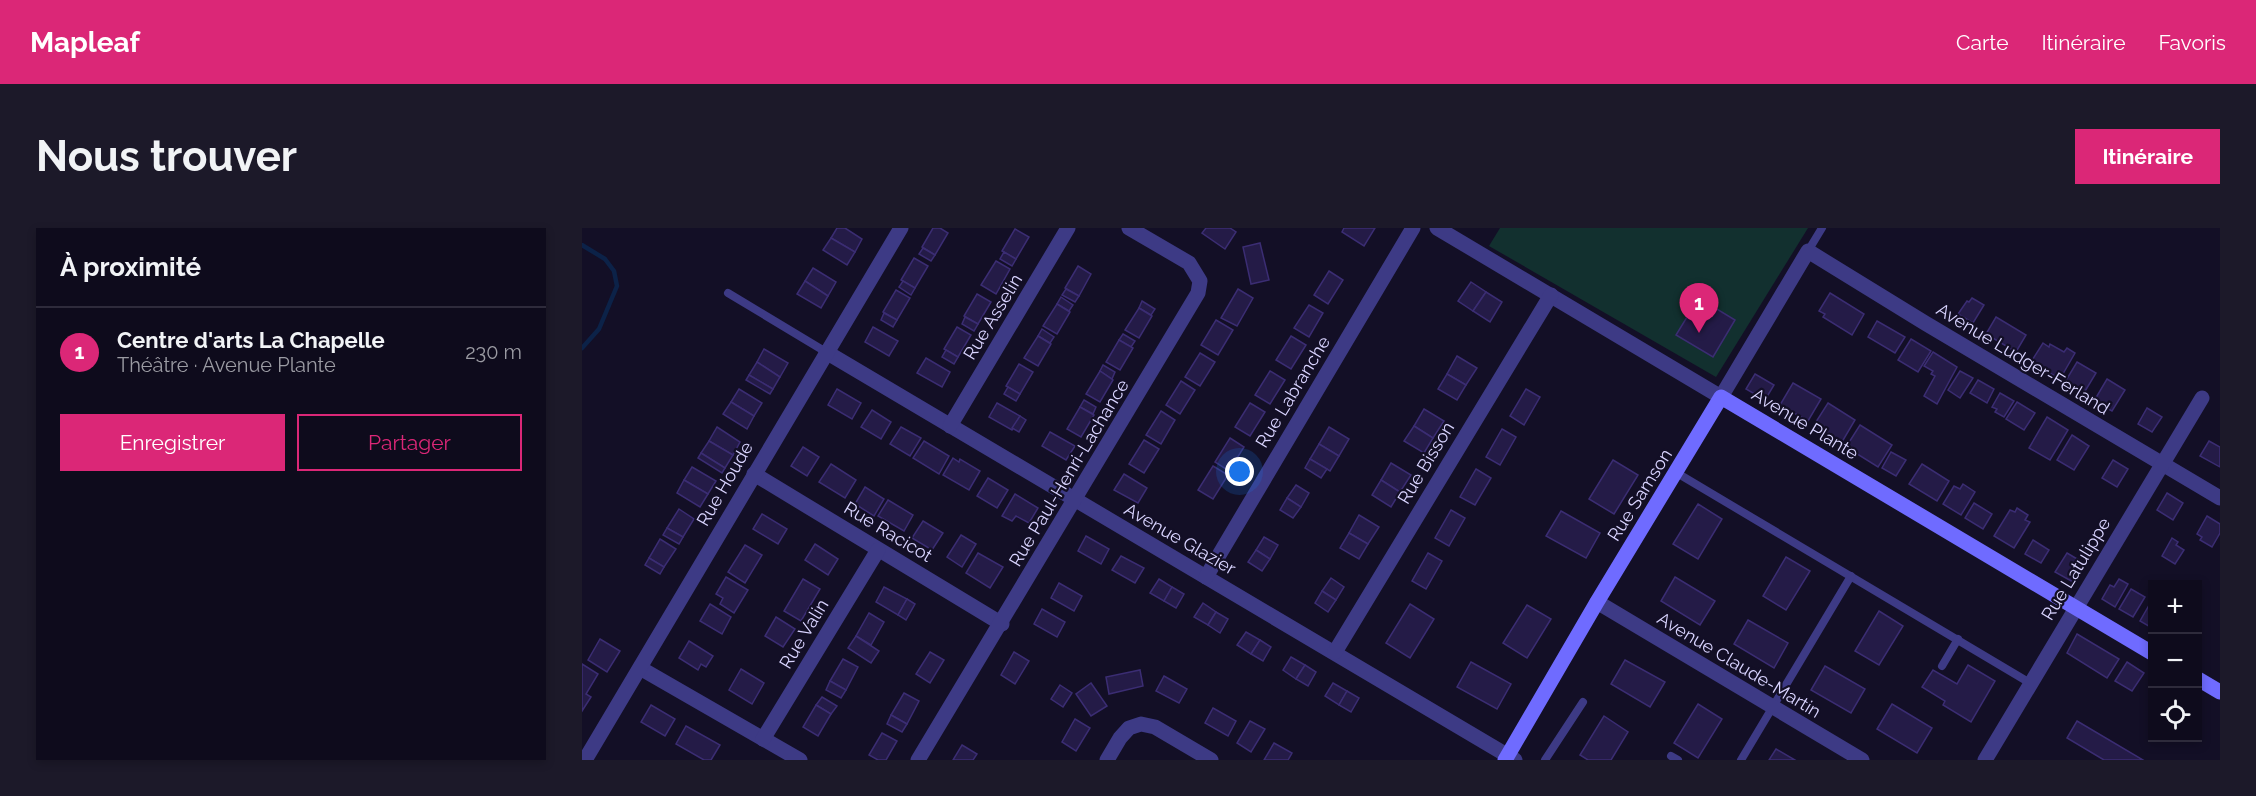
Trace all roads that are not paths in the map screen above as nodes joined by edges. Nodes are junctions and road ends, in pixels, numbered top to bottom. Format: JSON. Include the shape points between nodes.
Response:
{"nodes":[{"id":1,"x":901,"y":228,"type":"edge"},
{"id":2,"x":1068,"y":228,"type":"edge"},
{"id":3,"x":1129,"y":228,"type":"edge"},
{"id":4,"x":1413,"y":228,"type":"edge"},
{"id":5,"x":1437,"y":228,"type":"edge"},
{"id":6,"x":1822,"y":228,"type":"edge"},
{"id":7,"x":1808,"y":251,"type":"junction"},
{"id":8,"x":728,"y":294,"type":"dead end"},
{"id":9,"x":1551,"y":295,"type":"junction"},
{"id":10,"x":826,"y":352,"type":"junction"},
{"id":11,"x":1721,"y":397,"type":"junction"},
{"id":12,"x":2202,"y":398,"type":"dead end"},
{"id":13,"x":950,"y":426,"type":"junction"},
{"id":14,"x":2162,"y":464,"type":"junction"},
{"id":15,"x":1677,"y":473,"type":"junction"},
{"id":16,"x":754,"y":474,"type":"junction"},
{"id":17,"x":2220,"y":498,"type":"edge"},
{"id":18,"x":1075,"y":501,"type":"junction"},
{"id":19,"x":878,"y":550,"type":"junction"},
{"id":20,"x":1851,"y":576,"type":"junction"},
{"id":21,"x":1206,"y":577,"type":"junction"},
{"id":22,"x":1597,"y":602,"type":"junction"},
{"id":23,"x":2075,"y":608,"type":"junction"},
{"id":24,"x":1002,"y":624,"type":"junction"},
{"id":25,"x":1958,"y":639,"type":"junction"},
{"id":26,"x":2148,"y":651,"type":"edge"},
{"id":27,"x":1335,"y":652,"type":"junction"},
{"id":28,"x":1942,"y":666,"type":"dead end"},
{"id":29,"x":640,"y":668,"type":"junction"},
{"id":30,"x":2202,"y":682,"type":"edge"},
{"id":31,"x":2030,"y":683,"type":"junction"},
{"id":32,"x":2220,"y":692,"type":"edge"},
{"id":33,"x":1583,"y":702,"type":"dead end"},
{"id":34,"x":1773,"y":708,"type":"junction"},
{"id":35,"x":763,"y":739,"type":"junction"},
{"id":36,"x":1509,"y":758,"type":"edge"},
{"id":37,"x":585,"y":760,"type":"edge"},
{"id":38,"x":800,"y":760,"type":"edge"},
{"id":39,"x":918,"y":760,"type":"edge"},
{"id":40,"x":1107,"y":760,"type":"edge"},
{"id":41,"x":1211,"y":760,"type":"edge"},
{"id":42,"x":1545,"y":760,"type":"edge"},
{"id":43,"x":1741,"y":760,"type":"edge"},
{"id":44,"x":1862,"y":760,"type":"edge"},
{"id":45,"x":1985,"y":760,"type":"edge"}],
"edges":[{"from":1,"to":10,"type":"street","name":"Rue Houde"},
{"from":2,"to":13,"type":"street","name":"Rue Asselin"},
{"from":3,"to":18,"type":"street","name":"Rue Paul-Henri-Lachance","via":[[1189,263],[1200,281],[1198,293]]},
{"from":4,"to":21,"type":"street","name":"Rue Labranche"},
{"from":5,"to":9,"type":"street","name":"Avenue Plante"},
{"from":6,"to":7,"type":"lane"},
{"from":7,"to":11,"type":"street","name":"Rue Samson"},
{"from":7,"to":14,"type":"street","name":"Avenue Ludger-Ferland"},
{"from":8,"to":10,"type":"lane"},
{"from":9,"to":11,"type":"street","name":"Avenue Plante"},
{"from":9,"to":27,"type":"street","name":"Rue Bisson"},
{"from":10,"to":13,"type":"street","name":"Avenue Glazier"},
{"from":10,"to":16,"type":"street","name":"Rue Houde"},
{"from":11,"to":15,"type":"street","name":"Rue Samson"},
{"from":11,"to":23,"type":"street","name":"Avenue Plante"},
{"from":12,"to":14,"type":"street","name":"Rue Latulippe"},
{"from":13,"to":18,"type":"street","name":"Avenue Glazier"},
{"from":14,"to":17,"type":"street","name":"Avenue Ludger-Ferland"},
{"from":14,"to":23,"type":"street","name":"Rue Latulippe"},
{"from":15,"to":20,"type":"lane"},
{"from":15,"to":22,"type":"street","name":"Rue Samson"},
{"from":16,"to":19,"type":"street","name":"Rue Racicot"},
{"from":16,"to":29,"type":"street","name":"Rue Houde"},
{"from":18,"to":21,"type":"street","name":"Avenue Glazier"},
{"from":18,"to":24,"type":"street","name":"Rue Paul-Henri-Lachance"},
{"from":19,"to":24,"type":"street","name":"Rue Racicot"},
{"from":19,"to":35,"type":"street","name":"Rue Valin"},
{"from":20,"to":25,"type":"lane"},
{"from":20,"to":34,"type":"lane"},
{"from":21,"to":27,"type":"street","name":"Avenue Glazier"},
{"from":22,"to":34,"type":"street","name":"Avenue Claude-Martin"},
{"from":22,"to":36,"type":"street","name":"Rue Samson"},
{"from":23,"to":26,"type":"street","name":"Avenue Plante"},
{"from":23,"to":31,"type":"street","name":"Rue Latulippe"},
{"from":24,"to":39,"type":"street","name":"Rue Paul-Henri-Lachance"},
{"from":25,"to":28,"type":"lane"},
{"from":25,"to":31,"type":"lane"},
{"from":27,"to":36,"type":"street","name":"Avenue Glazier"},
{"from":29,"to":35,"type":"street"},
{"from":29,"to":37,"type":"street","name":"Rue Houde"},
{"from":30,"to":32,"type":"street"},
{"from":31,"to":45,"type":"street","name":"Rue Latulippe"},
{"from":33,"to":42,"type":"lane"},
{"from":34,"to":43,"type":"lane"},
{"from":34,"to":44,"type":"street","name":"Avenue Claude-Martin"},
{"from":35,"to":38,"type":"street"},
{"from":40,"to":41,"type":"street","via":[[1120,738],[1141,724],[1155,727]]}]}
